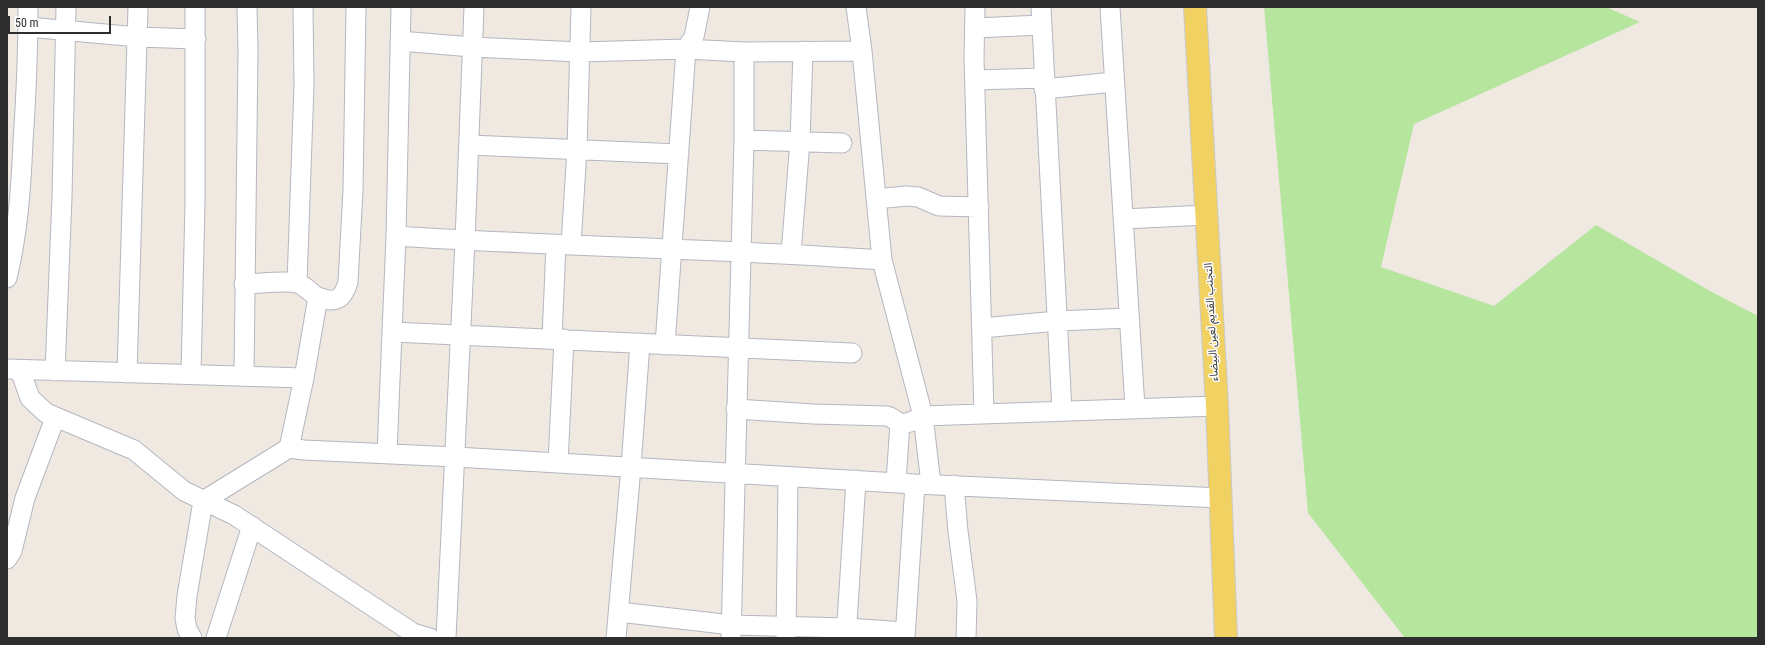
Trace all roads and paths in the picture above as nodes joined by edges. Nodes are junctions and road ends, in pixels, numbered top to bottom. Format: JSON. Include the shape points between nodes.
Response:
{"nodes":[{"id":1,"x":28,"y":7,"type":"edge"},
{"id":2,"x":66,"y":7,"type":"edge"},
{"id":3,"x":138,"y":7,"type":"edge"},
{"id":4,"x":195,"y":7,"type":"edge"},
{"id":5,"x":247,"y":7,"type":"edge"},
{"id":6,"x":303,"y":7,"type":"edge"},
{"id":7,"x":356,"y":7,"type":"edge"},
{"id":8,"x":401,"y":7,"type":"edge"},
{"id":9,"x":474,"y":7,"type":"edge"},
{"id":10,"x":581,"y":7,"type":"edge"},
{"id":11,"x":700,"y":7,"type":"edge"},
{"id":12,"x":856,"y":7,"type":"edge"},
{"id":13,"x":975,"y":7,"type":"edge"},
{"id":14,"x":1110,"y":7,"type":"edge"},
{"id":15,"x":1195,"y":7,"type":"edge"},
{"id":16,"x":1041,"y":16,"type":"edge"},
{"id":17,"x":28,"y":27,"type":"junction"},
{"id":18,"x":975,"y":28,"type":"junction"},
{"id":19,"x":65,"y":30,"type":"junction"},
{"id":20,"x":138,"y":37,"type":"junction"},
{"id":21,"x":196,"y":39,"type":"junction"},
{"id":22,"x":400,"y":41,"type":"junction"},
{"id":23,"x":472,"y":47,"type":"junction"},
{"id":24,"x":686,"y":49,"type":"junction"},
{"id":25,"x":803,"y":51,"type":"junction"},
{"id":26,"x":862,"y":51,"type":"junction"},
{"id":27,"x":580,"y":52,"type":"junction"},
{"id":28,"x":744,"y":52,"type":"junction"},
{"id":29,"x":975,"y":80,"type":"junction"},
{"id":30,"x":1114,"y":82,"type":"junction"},
{"id":31,"x":1044,"y":83,"type":"junction"},
{"id":32,"x":744,"y":140,"type":"junction"},
{"id":33,"x":800,"y":141,"type":"junction"},
{"id":34,"x":842,"y":143,"type":"dead end"},
{"id":35,"x":469,"y":145,"type":"junction"},
{"id":36,"x":577,"y":149,"type":"junction"},
{"id":37,"x":679,"y":154,"type":"junction"},
{"id":38,"x":876,"y":199,"type":"junction"},
{"id":39,"x":979,"y":207,"type":"junction"},
{"id":40,"x":1206,"y":215,"type":"junction"},
{"id":41,"x":1123,"y":219,"type":"junction"},
{"id":42,"x":396,"y":236,"type":"junction"},
{"id":43,"x":466,"y":241,"type":"junction"},
{"id":44,"x":564,"y":245,"type":"junction"},
{"id":45,"x":671,"y":249,"type":"junction"},
{"id":46,"x":740,"y":252,"type":"junction"},
{"id":47,"x":791,"y":254,"type":"junction"},
{"id":48,"x":882,"y":260,"type":"junction"},
{"id":49,"x":7,"y":278,"type":"edge"},
{"id":50,"x":298,"y":283,"type":"junction"},
{"id":51,"x":244,"y":284,"type":"junction"},
{"id":52,"x":318,"y":297,"type":"junction"},
{"id":53,"x":1129,"y":318,"type":"junction"},
{"id":54,"x":1057,"y":321,"type":"junction"},
{"id":55,"x":982,"y":328,"type":"junction"},
{"id":56,"x":392,"y":332,"type":"junction"},
{"id":57,"x":461,"y":334,"type":"junction"},
{"id":58,"x":558,"y":339,"type":"junction"},
{"id":59,"x":640,"y":343,"type":"junction"},
{"id":60,"x":665,"y":345,"type":"junction"},
{"id":61,"x":739,"y":348,"type":"junction"},
{"id":62,"x":852,"y":353,"type":"dead end"},
{"id":63,"x":14,"y":369,"type":"edge"},
{"id":64,"x":55,"y":371,"type":"junction"},
{"id":65,"x":127,"y":373,"type":"junction"},
{"id":66,"x":191,"y":374,"type":"junction"},
{"id":67,"x":244,"y":376,"type":"junction"},
{"id":68,"x":304,"y":378,"type":"junction"},
{"id":69,"x":1217,"y":406,"type":"junction"},
{"id":70,"x":1135,"y":408,"type":"junction"},
{"id":71,"x":736,"y":409,"type":"junction"},
{"id":72,"x":1062,"y":411,"type":"junction"},
{"id":73,"x":984,"y":414,"type":"junction"},
{"id":74,"x":923,"y":416,"type":"junction"},
{"id":75,"x":55,"y":418,"type":"junction"},
{"id":76,"x":900,"y":423,"type":"junction"},
{"id":77,"x":289,"y":448,"type":"junction"},
{"id":78,"x":387,"y":453,"type":"junction"},
{"id":79,"x":456,"y":457,"type":"junction"},
{"id":80,"x":558,"y":463,"type":"junction"},
{"id":81,"x":631,"y":467,"type":"junction"},
{"id":82,"x":735,"y":473,"type":"junction"},
{"id":83,"x":788,"y":477,"type":"junction"},
{"id":84,"x":856,"y":480,"type":"junction"},
{"id":85,"x":896,"y":482,"type":"junction"},
{"id":86,"x":923,"y":484,"type":"junction"},
{"id":87,"x":954,"y":485,"type":"junction"},
{"id":88,"x":1221,"y":498,"type":"junction"},
{"id":89,"x":203,"y":501,"type":"junction"},
{"id":90,"x":252,"y":526,"type":"junction"},
{"id":91,"x":9,"y":553,"type":"edge"},
{"id":92,"x":619,"y":612,"type":"junction"},
{"id":93,"x":731,"y":632,"type":"edge"},
{"id":94,"x":786,"y":632,"type":"edge"},
{"id":95,"x":846,"y":633,"type":"edge"},
{"id":96,"x":905,"y":635,"type":"edge"},
{"id":97,"x":418,"y":636,"type":"edge"},
{"id":98,"x":192,"y":638,"type":"edge"},
{"id":99,"x":216,"y":638,"type":"edge"},
{"id":100,"x":446,"y":638,"type":"edge"},
{"id":101,"x":616,"y":638,"type":"edge"},
{"id":102,"x":966,"y":638,"type":"edge"},
{"id":103,"x":1226,"y":638,"type":"edge"}],
"edges":[{"from":1,"to":17,"type":"street"},
{"from":2,"to":19,"type":"street"},
{"from":3,"to":20,"type":"street"},
{"from":4,"to":21,"type":"street"},
{"from":5,"to":51,"type":"street"},
{"from":6,"to":50,"type":"street","via":[[304,85]]},
{"from":7,"to":52,"type":"street","via":[[353,190],[348,282],[342,297]]},
{"from":8,"to":22,"type":"street"},
{"from":9,"to":23,"type":"street"},
{"from":10,"to":27,"type":"street"},
{"from":11,"to":24,"type":"street","via":[[694,37]]},
{"from":12,"to":26,"type":"street"},
{"from":13,"to":18,"type":"street"},
{"from":14,"to":30,"type":"street"},
{"from":15,"to":40,"type":"main road","name":"التجنب القديم لعين البيضاء"},
{"from":16,"to":18,"type":"street"},
{"from":16,"to":31,"type":"street"},
{"from":17,"to":19,"type":"street"},
{"from":17,"to":49,"type":"street","via":[[19,205]]},
{"from":18,"to":29,"type":"street"},
{"from":19,"to":20,"type":"street"},
{"from":19,"to":64,"type":"street"},
{"from":20,"to":21,"type":"street"},
{"from":20,"to":65,"type":"street"},
{"from":21,"to":66,"type":"street"},
{"from":22,"to":23,"type":"street"},
{"from":22,"to":42,"type":"street"},
{"from":23,"to":27,"type":"street"},
{"from":23,"to":35,"type":"street"},
{"from":24,"to":27,"type":"street"},
{"from":24,"to":28,"type":"street"},
{"from":24,"to":37,"type":"street"},
{"from":25,"to":26,"type":"street"},
{"from":25,"to":28,"type":"street"},
{"from":25,"to":33,"type":"street"},
{"from":26,"to":38,"type":"street"},
{"from":27,"to":36,"type":"street"},
{"from":28,"to":32,"type":"street"},
{"from":29,"to":31,"type":"street"},
{"from":29,"to":39,"type":"street"},
{"from":30,"to":31,"type":"street"},
{"from":30,"to":41,"type":"street"},
{"from":31,"to":54,"type":"street"},
{"from":32,"to":33,"type":"street"},
{"from":32,"to":46,"type":"street"},
{"from":33,"to":34,"type":"street"},
{"from":33,"to":47,"type":"street"},
{"from":35,"to":36,"type":"street"},
{"from":35,"to":43,"type":"street"},
{"from":36,"to":37,"type":"street"},
{"from":36,"to":44,"type":"street"},
{"from":37,"to":45,"type":"street"},
{"from":38,"to":39,"type":"street","via":[[906,196],[918,197],[939,206]]},
{"from":38,"to":48,"type":"street"},
{"from":39,"to":55,"type":"street"},
{"from":40,"to":41,"type":"street"},
{"from":40,"to":69,"type":"main road","name":"التجنب القديم لعين البيضاء"},
{"from":41,"to":53,"type":"street"},
{"from":42,"to":43,"type":"street"},
{"from":42,"to":56,"type":"street"},
{"from":43,"to":44,"type":"street"},
{"from":43,"to":57,"type":"street"},
{"from":44,"to":45,"type":"street"},
{"from":44,"to":58,"type":"street"},
{"from":45,"to":46,"type":"street"},
{"from":45,"to":60,"type":"street"},
{"from":46,"to":47,"type":"street"},
{"from":46,"to":61,"type":"street"},
{"from":47,"to":48,"type":"street"},
{"from":48,"to":74,"type":"street"},
{"from":50,"to":51,"type":"street"},
{"from":50,"to":52,"type":"street"},
{"from":51,"to":67,"type":"street"},
{"from":52,"to":68,"type":"street"},
{"from":53,"to":54,"type":"street"},
{"from":53,"to":70,"type":"street"},
{"from":54,"to":55,"type":"street"},
{"from":54,"to":72,"type":"street"},
{"from":55,"to":73,"type":"street"},
{"from":56,"to":57,"type":"street"},
{"from":56,"to":78,"type":"street"},
{"from":57,"to":58,"type":"street"},
{"from":57,"to":79,"type":"street"},
{"from":58,"to":59,"type":"street"},
{"from":58,"to":80,"type":"street"},
{"from":59,"to":60,"type":"street"},
{"from":59,"to":81,"type":"street"},
{"from":60,"to":61,"type":"street"},
{"from":61,"to":62,"type":"street"},
{"from":61,"to":71,"type":"street"},
{"from":63,"to":64,"type":"street"},
{"from":63,"to":75,"type":"street","via":[[30,398]]},
{"from":64,"to":65,"type":"street"},
{"from":65,"to":66,"type":"street"},
{"from":66,"to":67,"type":"street"},
{"from":67,"to":68,"type":"street"},
{"from":68,"to":77,"type":"street"},
{"from":69,"to":70,"type":"street"},
{"from":69,"to":88,"type":"main road","name":"التجنب القديم لعين البيضاء"},
{"from":70,"to":72,"type":"street"},
{"from":71,"to":76,"type":"street","via":[[887,416]]},
{"from":71,"to":82,"type":"street"},
{"from":72,"to":73,"type":"street"},
{"from":73,"to":74,"type":"street"},
{"from":74,"to":76,"type":"street","via":[[908,423]]},
{"from":74,"to":86,"type":"street"},
{"from":75,"to":89,"type":"street","via":[[134,450],[184,491]]},
{"from":75,"to":91,"type":"street","via":[[25,498]]},
{"from":76,"to":85,"type":"street"},
{"from":77,"to":78,"type":"street"},
{"from":77,"to":89,"type":"street"},
{"from":78,"to":79,"type":"street"},
{"from":79,"to":80,"type":"street"},
{"from":79,"to":100,"type":"street"},
{"from":80,"to":81,"type":"street"},
{"from":81,"to":82,"type":"street"},
{"from":81,"to":92,"type":"street"},
{"from":82,"to":83,"type":"street"},
{"from":82,"to":93,"type":"street"},
{"from":83,"to":84,"type":"street"},
{"from":83,"to":94,"type":"street"},
{"from":84,"to":85,"type":"street"},
{"from":84,"to":95,"type":"street"},
{"from":85,"to":86,"type":"street"},
{"from":86,"to":87,"type":"street"},
{"from":86,"to":96,"type":"street"},
{"from":87,"to":88,"type":"street"},
{"from":87,"to":102,"type":"street","via":[[967,601]]},
{"from":88,"to":103,"type":"main road","name":"التجنب القديم لعين البيضاء"},
{"from":89,"to":90,"type":"street"},
{"from":89,"to":98,"type":"street","via":[[185,618]]},
{"from":90,"to":97,"type":"street"},
{"from":90,"to":99,"type":"street"},
{"from":92,"to":93,"type":"street"},
{"from":92,"to":101,"type":"street"},
{"from":93,"to":94,"type":"street"},
{"from":94,"to":95,"type":"street"},
{"from":95,"to":96,"type":"street"}]}
